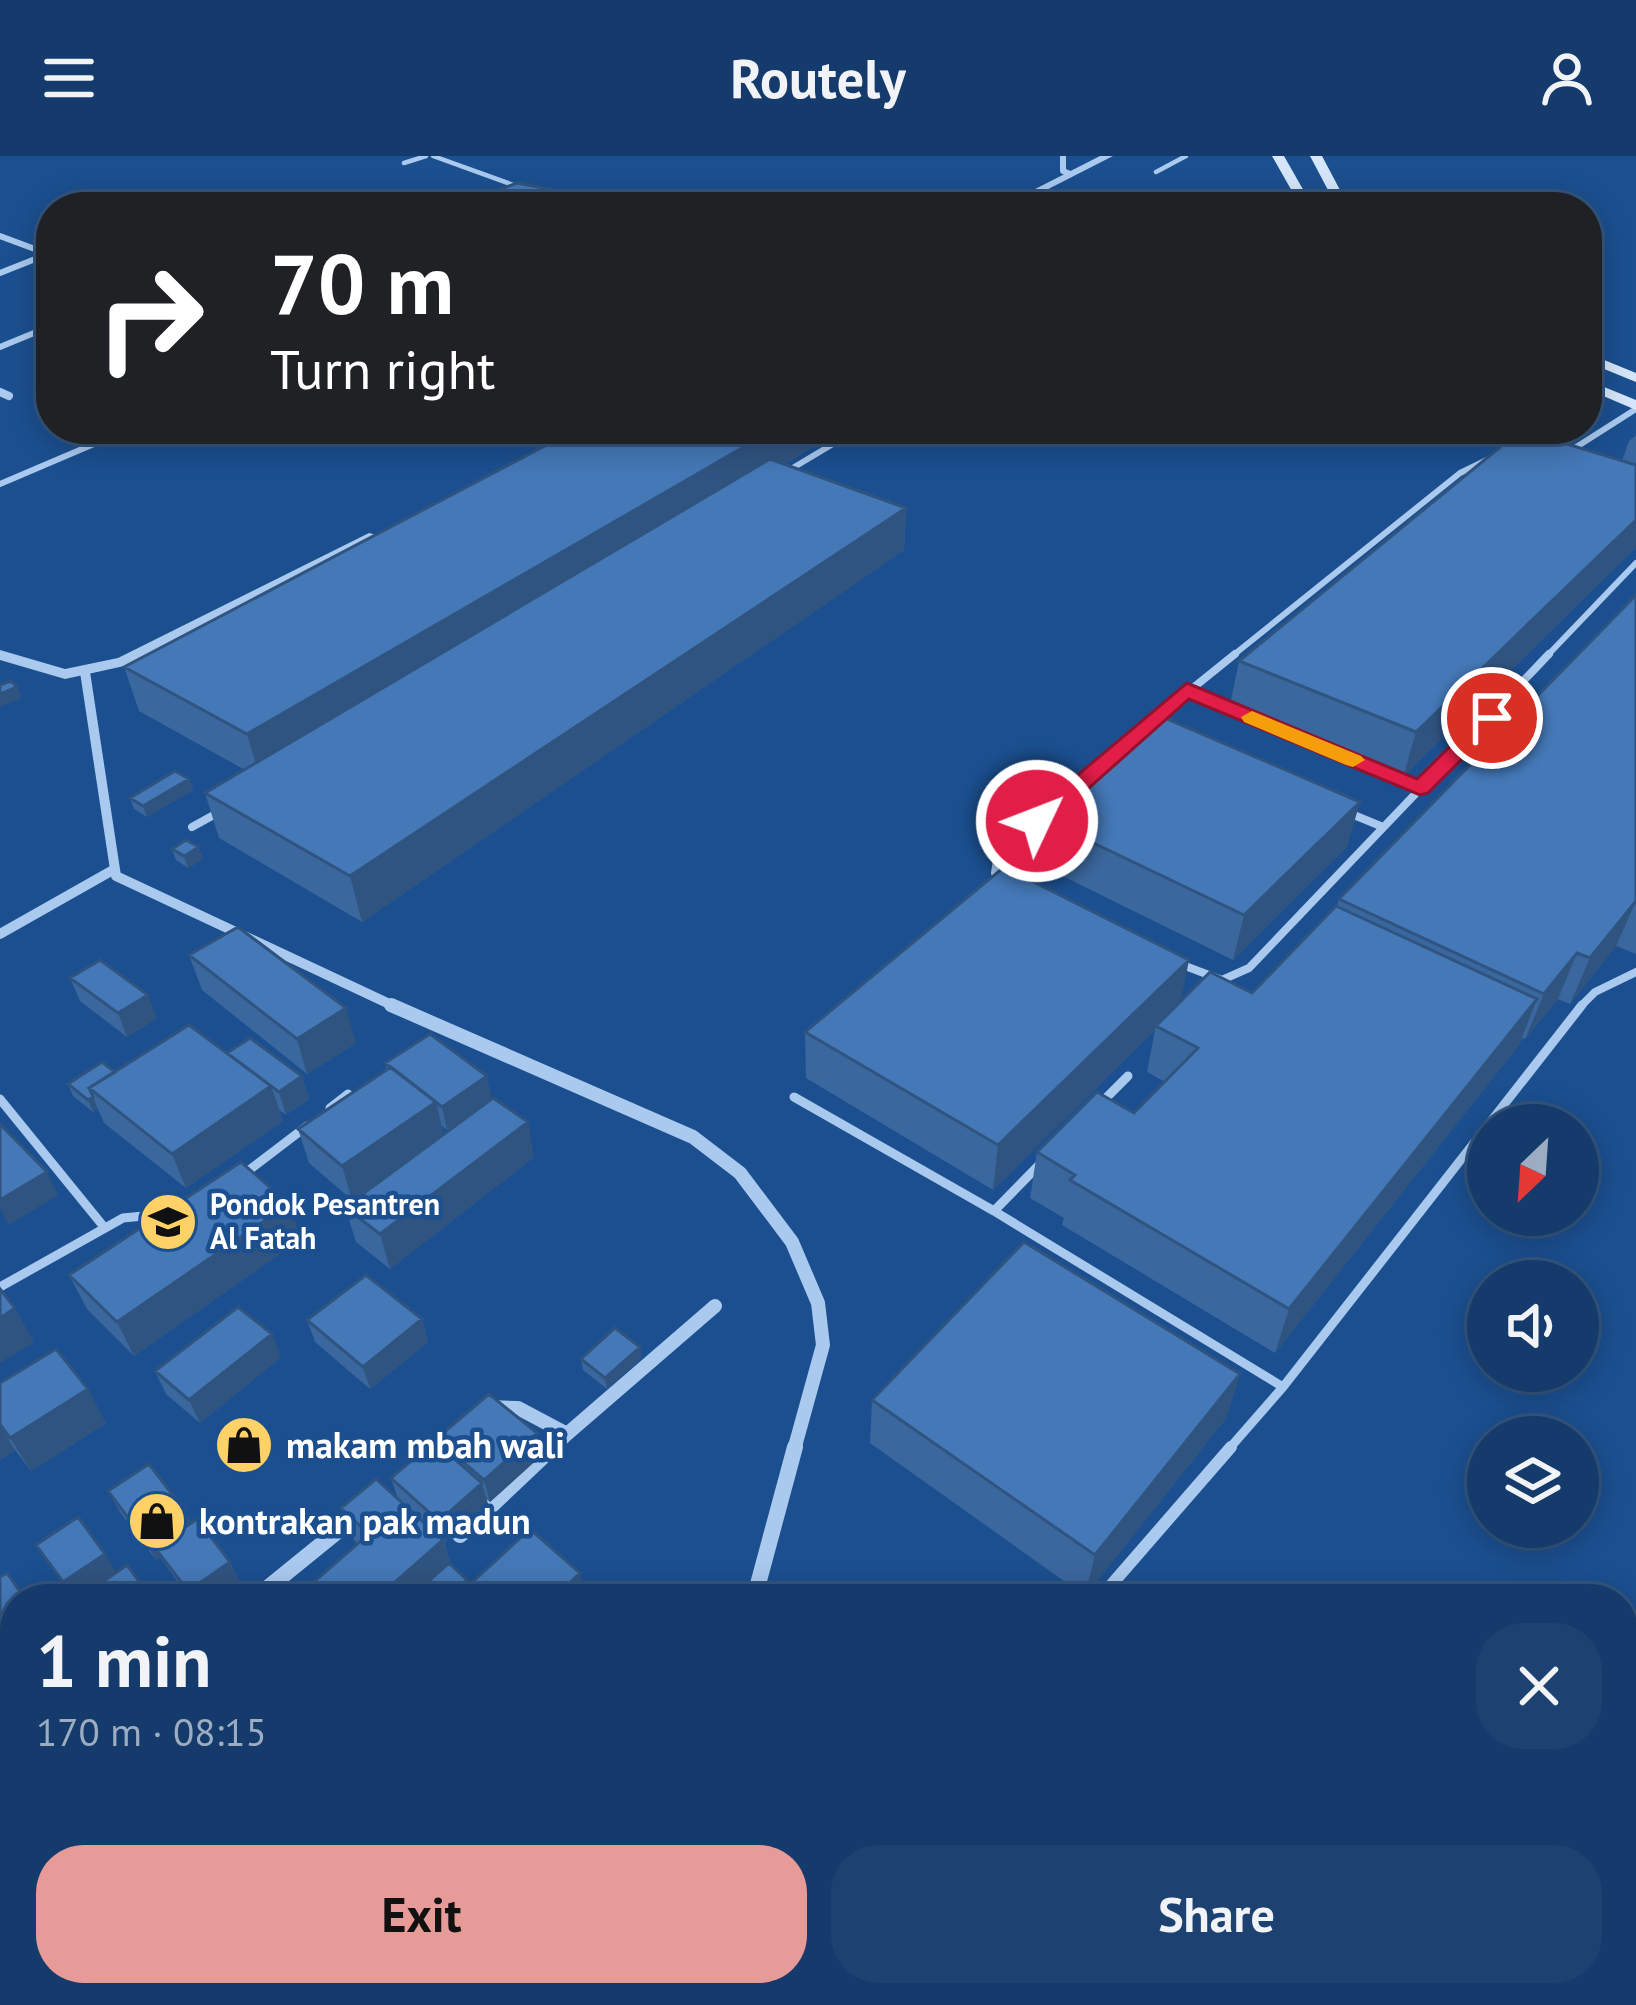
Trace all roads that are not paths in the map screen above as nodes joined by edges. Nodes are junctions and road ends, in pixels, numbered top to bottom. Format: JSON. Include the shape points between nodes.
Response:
{"nodes":[{"id":1,"x":429,"y":156,"type":"edge"},
{"id":2,"x":1063,"y":156,"type":"edge"},
{"id":3,"x":1108,"y":156,"type":"edge"},
{"id":4,"x":1186,"y":156,"type":"edge"},
{"id":5,"x":1278,"y":156,"type":"edge"},
{"id":6,"x":1316,"y":156,"type":"edge"},
{"id":7,"x":404,"y":163,"type":"dead end"},
{"id":8,"x":1156,"y":172,"type":"dead end"},
{"id":9,"x":1070,"y":174,"type":"junction"},
{"id":10,"x":527,"y":190,"type":"edge"},
{"id":11,"x":1035,"y":192,"type":"edge"},
{"id":12,"x":1298,"y":192,"type":"edge"},
{"id":13,"x":1335,"y":192,"type":"edge"},
{"id":14,"x":0,"y":236,"type":"edge"},
{"id":15,"x":36,"y":250,"type":"edge"},
{"id":16,"x":36,"y":260,"type":"edge"},
{"id":17,"x":0,"y":272,"type":"edge"},
{"id":18,"x":36,"y":332,"type":"edge"},
{"id":19,"x":0,"y":347,"type":"edge"},
{"id":20,"x":1602,"y":363,"type":"edge"},
{"id":21,"x":1636,"y":378,"type":"edge"},
{"id":22,"x":1602,"y":394,"type":"edge"},
{"id":23,"x":1629,"y":411,"type":"edge"},
{"id":24,"x":1602,"y":429,"type":"edge"},
{"id":25,"x":94,"y":444,"type":"edge"},
{"id":26,"x":833,"y":444,"type":"edge"},
{"id":27,"x":1581,"y":444,"type":"edge"},
{"id":28,"x":1569,"y":452,"type":"edge"},
{"id":29,"x":1510,"y":455,"type":"edge"},
{"id":30,"x":780,"y":476,"type":"edge"},
{"id":31,"x":0,"y":484,"type":"edge"},
{"id":32,"x":390,"y":528,"type":"edge"},
{"id":33,"x":1636,"y":563,"type":"edge"},
{"id":34,"x":0,"y":655,"type":"edge"},
{"id":35,"x":86,"y":672,"type":"junction"},
{"id":36,"x":1187,"y":690,"type":"junction"},
{"id":37,"x":1142,"y":725,"type":"junction"},
{"id":38,"x":1164,"y":735,"type":"edge"},
{"id":39,"x":1107,"y":758,"type":"edge"},
{"id":40,"x":1420,"y":788,"type":"junction"},
{"id":41,"x":1055,"y":805,"type":"edge"},
{"id":42,"x":228,"y":807,"type":"edge"},
{"id":43,"x":1339,"y":809,"type":"edge"},
{"id":44,"x":192,"y":827,"type":"dead end"},
{"id":45,"x":1382,"y":827,"type":"junction"},
{"id":46,"x":113,"y":870,"type":"junction"},
{"id":47,"x":1009,"y":884,"type":"edge"},
{"id":48,"x":0,"y":934,"type":"edge"},
{"id":49,"x":1171,"y":960,"type":"edge"},
{"id":50,"x":1636,"y":971,"type":"edge"},
{"id":51,"x":1128,"y":1076,"type":"dead end"},
{"id":52,"x":348,"y":1094,"type":"edge"},
{"id":53,"x":794,"y":1096,"type":"dead end"},
{"id":54,"x":0,"y":1099,"type":"edge"},
{"id":55,"x":1094,"y":1109,"type":"edge"},
{"id":56,"x":1044,"y":1160,"type":"edge"},
{"id":57,"x":229,"y":1186,"type":"edge"},
{"id":58,"x":994,"y":1210,"type":"junction"},
{"id":59,"x":188,"y":1211,"type":"edge"},
{"id":60,"x":104,"y":1227,"type":"junction"},
{"id":61,"x":0,"y":1288,"type":"edge"},
{"id":62,"x":715,"y":1306,"type":"dead end"},
{"id":63,"x":1283,"y":1387,"type":"junction"},
{"id":64,"x":480,"y":1412,"type":"edge"},
{"id":65,"x":567,"y":1434,"type":"junction"},
{"id":66,"x":367,"y":1507,"type":"edge"},
{"id":67,"x":460,"y":1534,"type":"dead end"},
{"id":68,"x":280,"y":1584,"type":"edge"},
{"id":69,"x":758,"y":1584,"type":"edge"},
{"id":70,"x":1112,"y":1584,"type":"edge"}],
"edges":[{"from":1,"to":7,"type":"lane"},
{"from":1,"to":10,"type":"lane"},
{"from":2,"to":9,"type":"street"},
{"from":3,"to":9,"type":"street"},
{"from":4,"to":8,"type":"lane"},
{"from":5,"to":12,"type":"main road"},
{"from":6,"to":13,"type":"main road"},
{"from":9,"to":11,"type":"street"},
{"from":14,"to":15,"type":"street"},
{"from":16,"to":17,"type":"street"},
{"from":18,"to":19,"type":"street"},
{"from":20,"to":21,"type":"main road"},
{"from":22,"to":23,"type":"main road"},
{"from":23,"to":24,"type":"lane"},
{"from":25,"to":31,"type":"lane"},
{"from":26,"to":30,"type":"lane"},
{"from":27,"to":28,"type":"lane"},
{"from":29,"to":36,"type":"lane","via":[[1460,473]]},
{"from":32,"to":35,"type":"street","via":[[122,662]]},
{"from":33,"to":40,"type":"lane"},
{"from":34,"to":35,"type":"street","via":[[47,671]]},
{"from":35,"to":46,"type":"street"},
{"from":36,"to":37,"type":"lane"},
{"from":36,"to":40,"type":"lane"},
{"from":37,"to":38,"type":"lane"},
{"from":37,"to":39,"type":"lane"},
{"from":40,"to":45,"type":"lane"},
{"from":41,"to":47,"type":"lane","via":[[997,860],[995,873]]},
{"from":42,"to":44,"type":"lane"},
{"from":43,"to":45,"type":"lane"},
{"from":45,"to":49,"type":"lane","via":[[1241,975],[1210,978]]},
{"from":46,"to":48,"type":"street"},
{"from":46,"to":69,"type":"street","via":[[181,910],[693,1137],[740,1174],[792,1242],[818,1303],[823,1346]]},
{"from":50,"to":63,"type":"lane","via":[[1595,992],[1571,1016]]},
{"from":51,"to":55,"type":"lane"},
{"from":52,"to":57,"type":"lane"},
{"from":53,"to":58,"type":"lane"},
{"from":54,"to":60,"type":"lane"},
{"from":56,"to":58,"type":"lane"},
{"from":58,"to":63,"type":"lane"},
{"from":59,"to":60,"type":"lane","via":[[137,1214]]},
{"from":60,"to":61,"type":"lane"},
{"from":62,"to":65,"type":"street"},
{"from":63,"to":70,"type":"lane"},
{"from":64,"to":65,"type":"street","via":[[520,1407]]},
{"from":65,"to":67,"type":"street"},
{"from":66,"to":68,"type":"street"}]}
